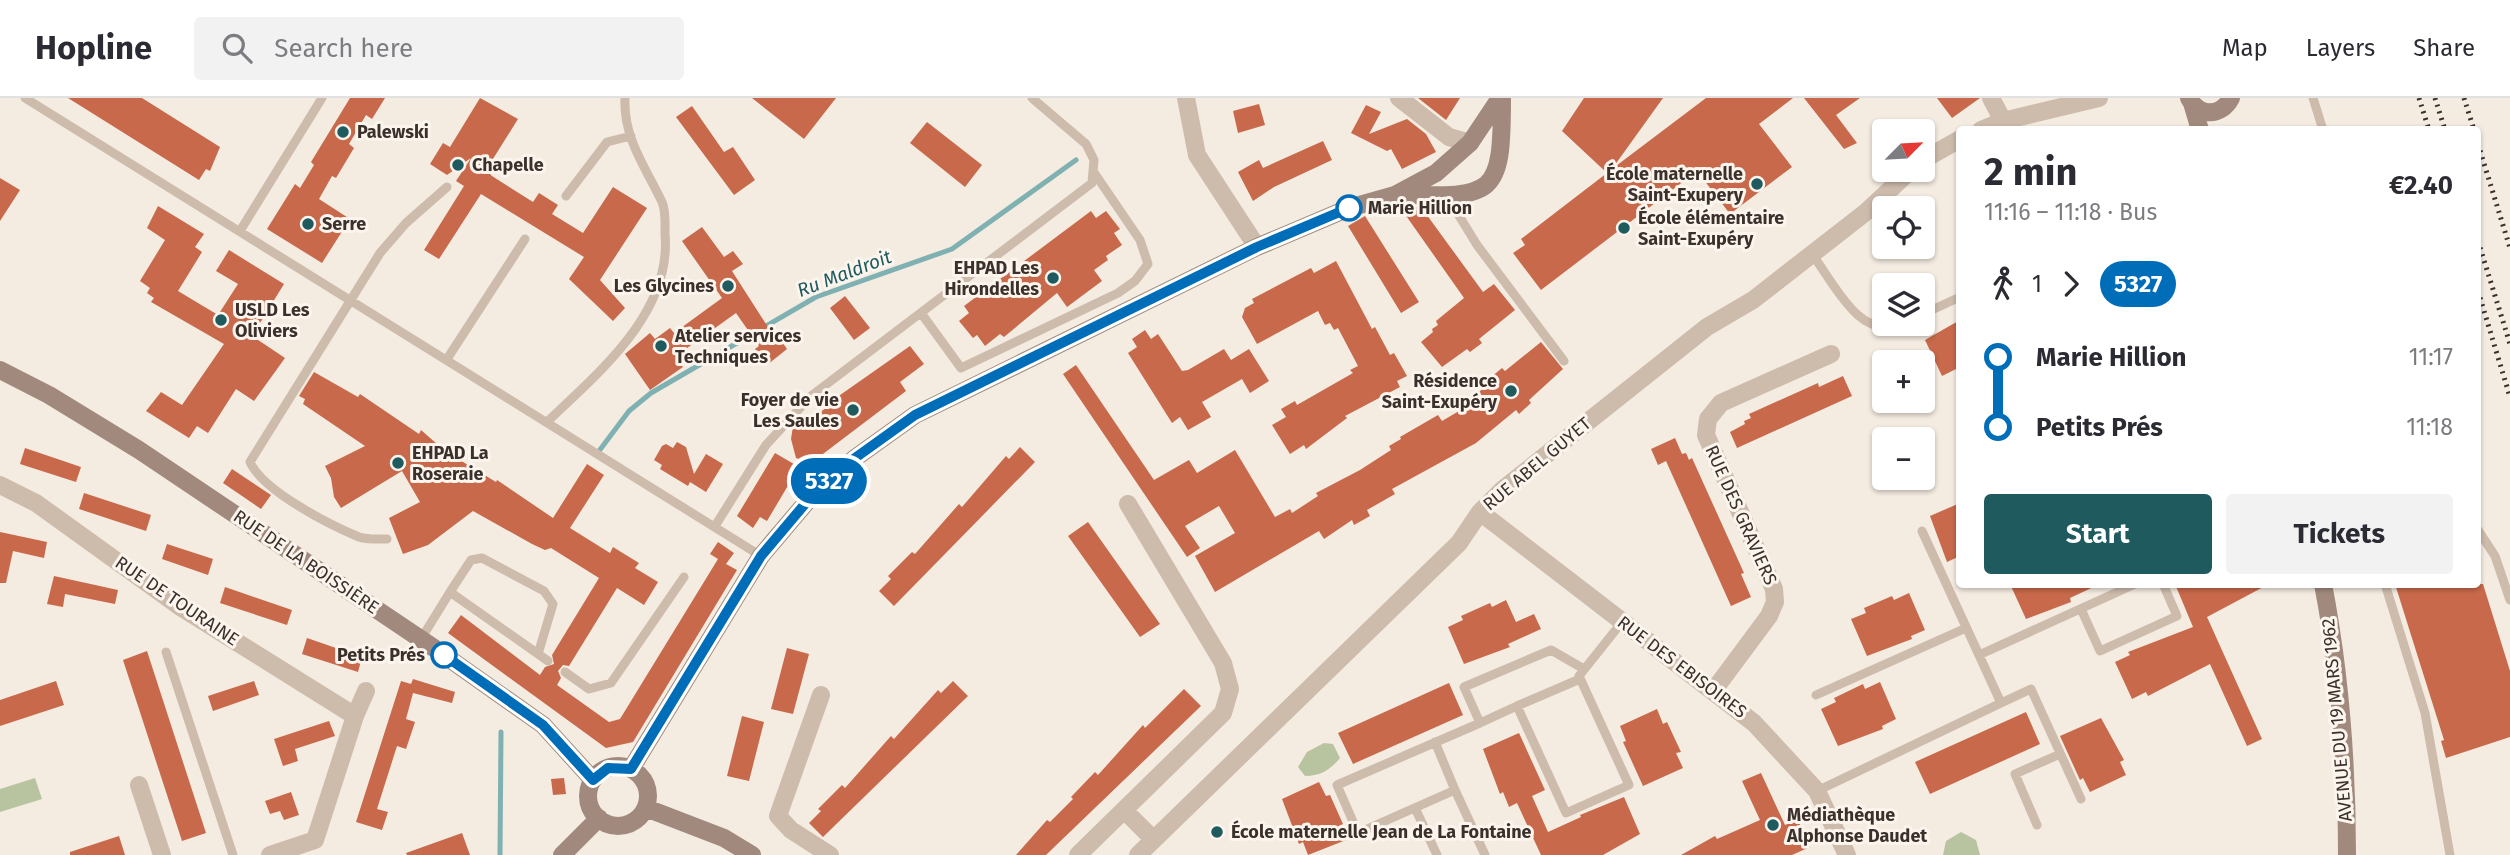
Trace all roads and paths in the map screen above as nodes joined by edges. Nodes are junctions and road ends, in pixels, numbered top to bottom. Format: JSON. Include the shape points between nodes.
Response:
{"nodes":[{"id":1,"x":25,"y":98,"type":"edge"},
{"id":2,"x":322,"y":98,"type":"edge"},
{"id":3,"x":625,"y":98,"type":"edge"},
{"id":4,"x":1032,"y":98,"type":"edge"},
{"id":5,"x":1186,"y":98,"type":"edge"},
{"id":6,"x":1399,"y":98,"type":"edge"},
{"id":7,"x":1501,"y":98,"type":"edge"},
{"id":8,"x":1990,"y":98,"type":"edge"},
{"id":9,"x":2099,"y":98,"type":"edge"},
{"id":10,"x":2313,"y":98,"type":"edge"},
{"id":11,"x":2190,"y":101,"type":"edge"},
{"id":12,"x":2227,"y":104,"type":"edge"},
{"id":13,"x":2003,"y":121,"type":"junction"},
{"id":14,"x":1991,"y":126,"type":"edge"},
{"id":15,"x":2199,"y":126,"type":"edge"},
{"id":16,"x":2216,"y":126,"type":"edge"},
{"id":17,"x":2322,"y":126,"type":"edge"},
{"id":18,"x":631,"y":136,"type":"junction"},
{"id":19,"x":1502,"y":141,"type":"junction"},
{"id":20,"x":1956,"y":141,"type":"edge"},
{"id":21,"x":1470,"y":142,"type":"junction"},
{"id":22,"x":1936,"y":153,"type":"edge"},
{"id":23,"x":1093,"y":171,"type":"junction"},
{"id":24,"x":1436,"y":173,"type":"junction"},
{"id":25,"x":1898,"y":182,"type":"edge"},
{"id":26,"x":447,"y":187,"type":"dead end"},
{"id":27,"x":566,"y":195,"type":"dead end"},
{"id":28,"x":1395,"y":195,"type":"junction"},
{"id":29,"x":1447,"y":196,"type":"junction"},
{"id":30,"x":240,"y":231,"type":"junction"},
{"id":31,"x":525,"y":239,"type":"dead end"},
{"id":32,"x":1257,"y":247,"type":"junction"},
{"id":33,"x":1811,"y":253,"type":"junction"},
{"id":34,"x":1956,"y":299,"type":"edge"},
{"id":35,"x":351,"y":300,"type":"junction"},
{"id":36,"x":1935,"y":308,"type":"edge"},
{"id":37,"x":922,"y":313,"type":"junction"},
{"id":38,"x":1872,"y":325,"type":"edge"},
{"id":39,"x":1831,"y":354,"type":"dead end"},
{"id":40,"x":447,"y":359,"type":"junction"},
{"id":41,"x":1564,"y":361,"type":"dead end"},
{"id":42,"x":0,"y":370,"type":"edge"},
{"id":43,"x":547,"y":422,"type":"junction"},
{"id":44,"x":0,"y":485,"type":"edge"},
{"id":45,"x":1128,"y":504,"type":"dead end"},
{"id":46,"x":1480,"y":512,"type":"junction"},
{"id":47,"x":715,"y":526,"type":"junction"},
{"id":48,"x":1922,"y":531,"type":"dead end"},
{"id":49,"x":2481,"y":535,"type":"edge"},
{"id":50,"x":387,"y":539,"type":"dead end"},
{"id":51,"x":761,"y":556,"type":"junction"},
{"id":52,"x":684,"y":577,"type":"dead end"},
{"id":53,"x":2126,"y":588,"type":"edge"},
{"id":54,"x":2165,"y":588,"type":"edge"},
{"id":55,"x":2323,"y":588,"type":"edge"},
{"id":56,"x":2386,"y":588,"type":"edge"},
{"id":57,"x":450,"y":592,"type":"junction"},
{"id":58,"x":2510,"y":600,"type":"edge"},
{"id":59,"x":2081,"y":608,"type":"junction"},
{"id":60,"x":1622,"y":622,"type":"junction"},
{"id":61,"x":1966,"y":628,"type":"junction"},
{"id":62,"x":421,"y":639,"type":"junction"},
{"id":63,"x":166,"y":652,"type":"dead end"},
{"id":64,"x":538,"y":654,"type":"junction"},
{"id":65,"x":1979,"y":654,"type":"junction"},
{"id":66,"x":548,"y":661,"type":"dead end"},
{"id":67,"x":1584,"y":669,"type":"junction"},
{"id":68,"x":565,"y":672,"type":"dead end"},
{"id":69,"x":1580,"y":679,"type":"junction"},
{"id":70,"x":366,"y":691,"type":"dead end"},
{"id":71,"x":1714,"y":691,"type":"junction"},
{"id":72,"x":821,"y":695,"type":"dead end"},
{"id":73,"x":1816,"y":695,"type":"dead end"},
{"id":74,"x":2001,"y":703,"type":"junction"},
{"id":75,"x":1517,"y":706,"type":"junction"},
{"id":76,"x":355,"y":716,"type":"junction"},
{"id":77,"x":1480,"y":723,"type":"junction"},
{"id":78,"x":1435,"y":743,"type":"junction"},
{"id":79,"x":2060,"y":754,"type":"junction"},
{"id":80,"x":631,"y":769,"type":"junction"},
{"id":81,"x":593,"y":780,"type":"junction"},
{"id":82,"x":139,"y":785,"type":"dead end"},
{"id":83,"x":1455,"y":790,"type":"junction"},
{"id":84,"x":1817,"y":791,"type":"junction"},
{"id":85,"x":2081,"y":799,"type":"dead end"},
{"id":86,"x":646,"y":808,"type":"junction"},
{"id":87,"x":1415,"y":808,"type":"junction"},
{"id":88,"x":1124,"y":810,"type":"junction"},
{"id":89,"x":599,"y":818,"type":"junction"},
{"id":90,"x":2037,"y":825,"type":"dead end"},
{"id":91,"x":1153,"y":839,"type":"junction"},
{"id":92,"x":162,"y":855,"type":"edge"},
{"id":93,"x":233,"y":855,"type":"edge"},
{"id":94,"x":270,"y":855,"type":"edge"},
{"id":95,"x":562,"y":855,"type":"edge"},
{"id":96,"x":752,"y":855,"type":"edge"},
{"id":97,"x":830,"y":855,"type":"edge"},
{"id":98,"x":1078,"y":855,"type":"edge"},
{"id":99,"x":1138,"y":855,"type":"edge"},
{"id":100,"x":1437,"y":855,"type":"edge"},
{"id":101,"x":1485,"y":855,"type":"edge"},
{"id":102,"x":1847,"y":855,"type":"edge"},
{"id":103,"x":2347,"y":855,"type":"edge"},
{"id":104,"x":2450,"y":855,"type":"edge"}],
"edges":[{"from":1,"to":30,"type":"lane"},
{"from":2,"to":30,"type":"lane"},
{"from":3,"to":18,"type":"lane"},
{"from":4,"to":23,"type":"lane","via":[[1086,144],[1094,160]]},
{"from":5,"to":32,"type":"street","via":[[1197,155]]},
{"from":6,"to":21,"type":"street","via":[[1449,137]]},
{"from":7,"to":19,"type":"street"},
{"from":7,"to":21,"type":"street"},
{"from":8,"to":13,"type":"street"},
{"from":9,"to":13,"type":"street"},
{"from":10,"to":17,"type":"lane"},
{"from":11,"to":12,"type":"street","via":[[2209,113]]},
{"from":11,"to":15,"type":"street"},
{"from":12,"to":16,"type":"street"},
{"from":13,"to":14,"type":"street"},
{"from":18,"to":27,"type":"lane","via":[[607,142]]},
{"from":18,"to":43,"type":"lane","via":[[637,159],[663,205],[667,246],[660,286],[620,351]]},
{"from":19,"to":21,"type":"street"},
{"from":19,"to":29,"type":"street","via":[[1500,166],[1492,180],[1464,196]]},
{"from":20,"to":22,"type":"street"},
{"from":21,"to":24,"type":"street"},
{"from":23,"to":37,"type":"lane","via":[[1092,183]]},
{"from":23,"to":37,"type":"lane","via":[[1140,240],[1147,264],[1135,281],[961,368]]},
{"from":24,"to":28,"type":"street"},
{"from":24,"to":29,"type":"street"},
{"from":25,"to":33,"type":"street","name":"RUE ABEL GUYET"},
{"from":26,"to":35,"type":"lane","via":[[405,223]]},
{"from":28,"to":29,"type":"street"},
{"from":28,"to":32,"type":"street","via":[[1342,211]]},
{"from":29,"to":41,"type":"lane","via":[[1470,235]]},
{"from":30,"to":35,"type":"lane"},
{"from":31,"to":40,"type":"lane"},
{"from":32,"to":51,"type":"street","via":[[915,415],[810,498]]},
{"from":33,"to":38,"type":"lane","via":[[1857,315]]},
{"from":33,"to":46,"type":"street","name":"RUE ABEL GUYET","via":[[1754,300],[1707,327]]},
{"from":34,"to":36,"type":"lane"},
{"from":35,"to":40,"type":"lane"},
{"from":35,"to":50,"type":"lane","via":[[250,462],[282,495],[362,538]]},
{"from":37,"to":47,"type":"lane","via":[[810,396],[766,445]]},
{"from":39,"to":71,"type":"street","name":"RUE DES GRAVIERS","via":[[1721,403],[1708,419],[1706,435],[1774,589],[1775,602]]},
{"from":40,"to":43,"type":"lane"},
{"from":42,"to":62,"type":"street","name":"RUE DE LA BOISSIÈRE","via":[[139,450]]},
{"from":43,"to":47,"type":"lane"},
{"from":44,"to":76,"type":"street","name":"RUE DE TOURAINE","via":[[36,503],[179,606]]},
{"from":45,"to":88,"type":"street","via":[[1223,663],[1230,689],[1223,713]]},
{"from":46,"to":60,"type":"street","name":"RUE DES EBISOIRES"},
{"from":46,"to":91,"type":"street","name":"RUE ABEL GUYET","via":[[1459,542]]},
{"from":47,"to":51,"type":"lane"},
{"from":48,"to":61,"type":"lane"},
{"from":49,"to":58,"type":"lane","via":[[2495,556]]},
{"from":51,"to":80,"type":"street"},
{"from":52,"to":68,"type":"lane","via":[[611,683],[589,689]]},
{"from":53,"to":59,"type":"lane"},
{"from":54,"to":59,"type":"lane","via":[[2177,617],[2100,651]]},
{"from":55,"to":103,"type":"street","name":"AVENUE DU 19 MARS 1962","via":[[2340,723]]},
{"from":56,"to":104,"type":"lane","via":[[2425,713]]},
{"from":57,"to":62,"type":"lane"},
{"from":57,"to":64,"type":"lane"},
{"from":57,"to":64,"type":"lane","via":[[471,560],[482,558],[544,591],[553,604]]},
{"from":59,"to":65,"type":"lane"},
{"from":60,"to":67,"type":"lane"},
{"from":60,"to":71,"type":"street","name":"RUE DES EBISOIRES"},
{"from":61,"to":65,"type":"lane"},
{"from":61,"to":73,"type":"lane"},
{"from":62,"to":81,"type":"street","name":"RUE DE LA BOISSIÈRE","via":[[543,725]]},
{"from":63,"to":93,"type":"lane"},
{"from":64,"to":66,"type":"lane"},
{"from":65,"to":74,"type":"lane"},
{"from":67,"to":69,"type":"lane"},
{"from":67,"to":77,"type":"lane","via":[[1551,649],[1464,687]]},
{"from":69,"to":75,"type":"lane"},
{"from":69,"to":75,"type":"lane","via":[[1629,785],[1566,813]]},
{"from":70,"to":76,"type":"street"},
{"from":71,"to":84,"type":"street","name":"RUE DES EBISOIRES","via":[[1754,723]]},
{"from":72,"to":97,"type":"street","via":[[778,816]]},
{"from":74,"to":79,"type":"lane","via":[[2031,689]]},
{"from":74,"to":84,"type":"lane"},
{"from":75,"to":77,"type":"lane"},
{"from":76,"to":94,"type":"street","via":[[314,840]]},
{"from":77,"to":78,"type":"lane"},
{"from":78,"to":83,"type":"lane"},
{"from":78,"to":87,"type":"lane","via":[[1337,785],[1358,833]]},
{"from":79,"to":85,"type":"lane"},
{"from":79,"to":90,"type":"lane","via":[[2015,774]]},
{"from":80,"to":81,"type":"street","via":[[608,768]]},
{"from":80,"to":86,"type":"street","via":[[645,781]]},
{"from":81,"to":89,"type":"street","via":[[589,796]]},
{"from":82,"to":92,"type":"street"},
{"from":83,"to":87,"type":"lane"},
{"from":83,"to":101,"type":"lane"},
{"from":84,"to":102,"type":"street","name":"RUE DES EBISOIRES"},
{"from":86,"to":89,"type":"street","via":[[625,825]]},
{"from":86,"to":96,"type":"street","via":[[724,838]]},
{"from":87,"to":100,"type":"lane"},
{"from":88,"to":91,"type":"street"},
{"from":88,"to":98,"type":"street"},
{"from":89,"to":95,"type":"street"},
{"from":91,"to":99,"type":"street","name":"RUE ABEL GUYET"}]}
